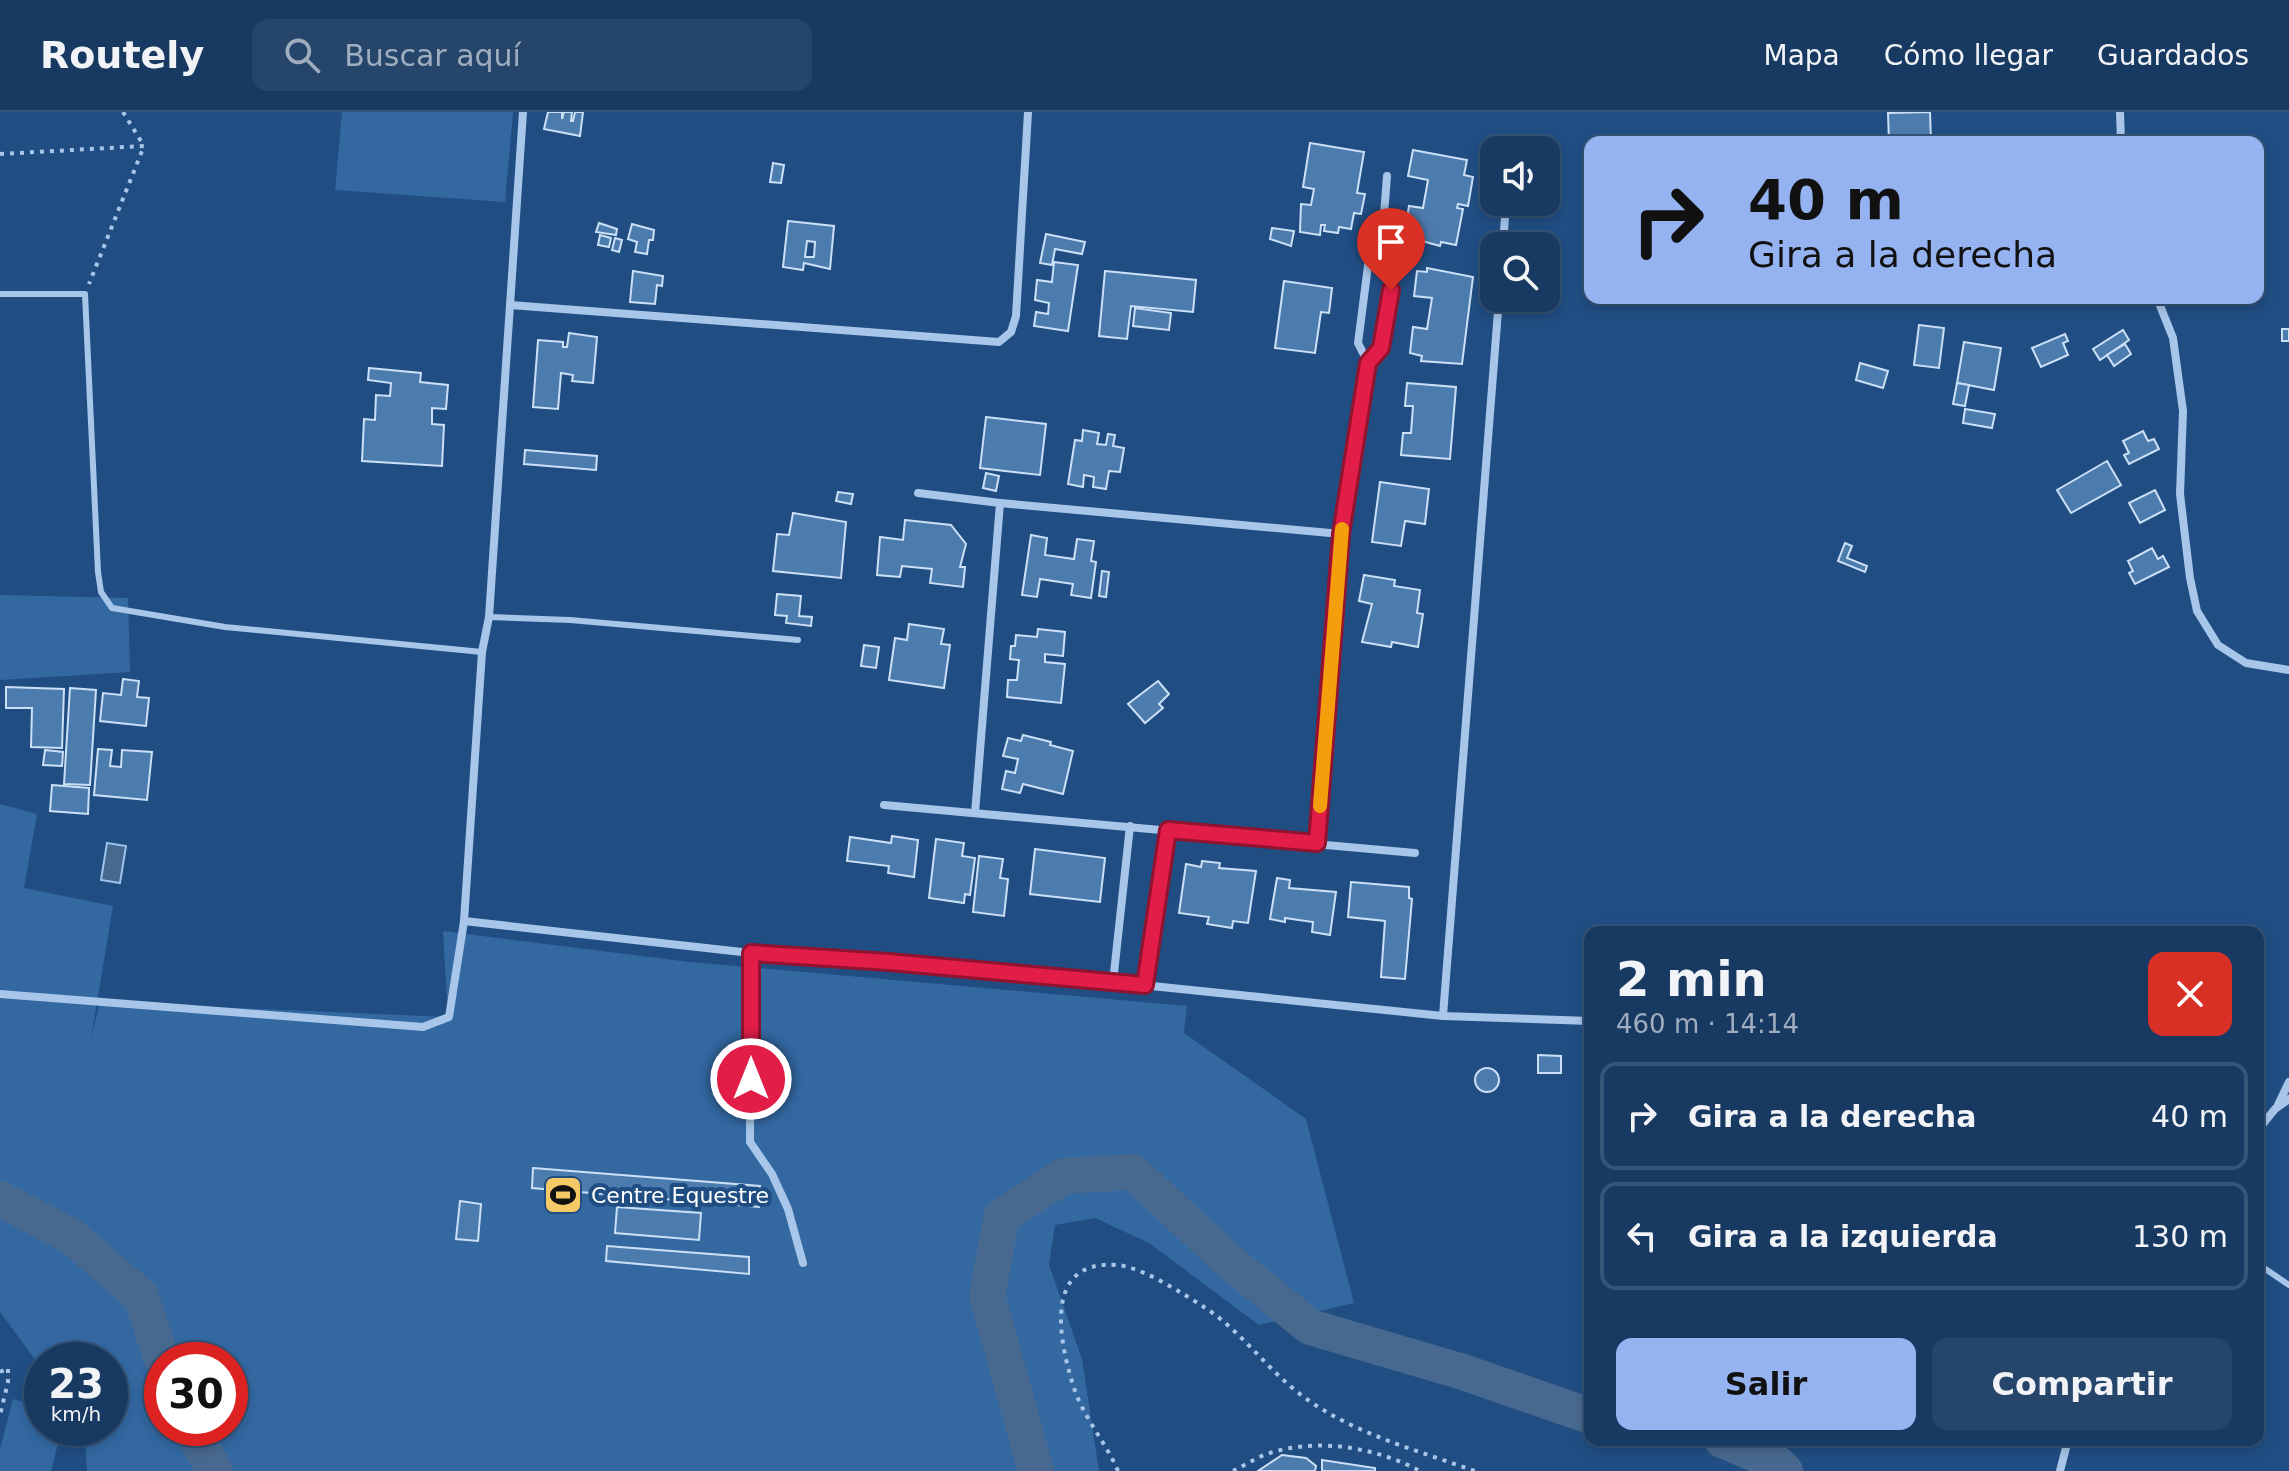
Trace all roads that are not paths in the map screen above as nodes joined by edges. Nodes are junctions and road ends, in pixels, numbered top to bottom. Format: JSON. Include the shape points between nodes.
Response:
{"nodes":[{"id":1,"x":523,"y":112,"type":"edge"},
{"id":2,"x":1028,"y":112,"type":"edge"},
{"id":3,"x":2120,"y":112,"type":"edge"},
{"id":4,"x":2121,"y":136,"type":"edge"},
{"id":5,"x":1387,"y":176,"type":"dead end"},
{"id":6,"x":1383,"y":227,"type":"junction"},
{"id":7,"x":0,"y":294,"type":"edge"},
{"id":8,"x":2159,"y":304,"type":"edge"},
{"id":9,"x":510,"y":305,"type":"junction"},
{"id":10,"x":1498,"y":312,"type":"edge"},
{"id":11,"x":1368,"y":363,"type":"junction"},
{"id":12,"x":918,"y":493,"type":"dead end"},
{"id":13,"x":1000,"y":503,"type":"junction"},
{"id":14,"x":1341,"y":534,"type":"junction"},
{"id":15,"x":489,"y":617,"type":"junction"},
{"id":16,"x":798,"y":640,"type":"dead end"},
{"id":17,"x":482,"y":652,"type":"junction"},
{"id":18,"x":2289,"y":670,"type":"edge"},
{"id":19,"x":884,"y":805,"type":"dead end"},
{"id":20,"x":975,"y":813,"type":"junction"},
{"id":21,"x":1130,"y":826,"type":"junction"},
{"id":22,"x":1168,"y":830,"type":"junction"},
{"id":23,"x":1317,"y":843,"type":"junction"},
{"id":24,"x":1415,"y":853,"type":"dead end"},
{"id":25,"x":464,"y":921,"type":"junction"},
{"id":26,"x":751,"y":953,"type":"junction"},
{"id":27,"x":1113,"y":982,"type":"junction"},
{"id":28,"x":1145,"y":985,"type":"junction"},
{"id":29,"x":0,"y":994,"type":"edge"},
{"id":30,"x":1443,"y":1016,"type":"junction"},
{"id":31,"x":1584,"y":1021,"type":"edge"},
{"id":32,"x":2289,"y":1082,"type":"edge"},
{"id":33,"x":2289,"y":1099,"type":"edge"},
{"id":34,"x":2275,"y":1109,"type":"junction"},
{"id":35,"x":2264,"y":1123,"type":"edge"},
{"id":36,"x":803,"y":1263,"type":"dead end"},
{"id":37,"x":2264,"y":1268,"type":"edge"},
{"id":38,"x":2289,"y":1285,"type":"edge"},
{"id":39,"x":2066,"y":1446,"type":"edge"},
{"id":40,"x":2060,"y":1471,"type":"edge"}],
"edges":[{"from":1,"to":9,"type":"street"},
{"from":2,"to":9,"type":"street","via":[[1016,316],[1011,332],[999,342]]},
{"from":3,"to":4,"type":"street"},
{"from":5,"to":6,"type":"street"},
{"from":6,"to":11,"type":"street","via":[[1369,258],[1358,343]]},
{"from":6,"to":11,"type":"street","via":[[1395,261],[1381,348]]},
{"from":7,"to":17,"type":"lane","via":[[85,294],[98,572],[101,592],[112,608],[225,627]]},
{"from":8,"to":18,"type":"street","via":[[2173,338],[2183,411],[2180,494],[2197,611],[2218,645],[2236,657]]},
{"from":9,"to":15,"type":"street"},
{"from":10,"to":30,"type":"street"},
{"from":11,"to":14,"type":"street"},
{"from":12,"to":13,"type":"street"},
{"from":13,"to":14,"type":"street"},
{"from":13,"to":20,"type":"street"},
{"from":14,"to":23,"type":"street"},
{"from":15,"to":16,"type":"lane"},
{"from":15,"to":17,"type":"street"},
{"from":17,"to":25,"type":"street"},
{"from":19,"to":20,"type":"street"},
{"from":20,"to":21,"type":"street"},
{"from":21,"to":22,"type":"street"},
{"from":21,"to":27,"type":"street"},
{"from":22,"to":23,"type":"street"},
{"from":22,"to":28,"type":"street"},
{"from":23,"to":24,"type":"street"},
{"from":25,"to":26,"type":"street"},
{"from":25,"to":29,"type":"street","via":[[449,1017],[423,1027]]},
{"from":26,"to":27,"type":"street"},
{"from":26,"to":36,"type":"street","via":[[750,1142],[788,1209]]},
{"from":27,"to":28,"type":"street"},
{"from":28,"to":30,"type":"street"},
{"from":30,"to":31,"type":"street"},
{"from":32,"to":34,"type":"street"},
{"from":33,"to":34,"type":"street"},
{"from":34,"to":35,"type":"street"},
{"from":37,"to":38,"type":"lane"},
{"from":39,"to":40,"type":"street"}]}
